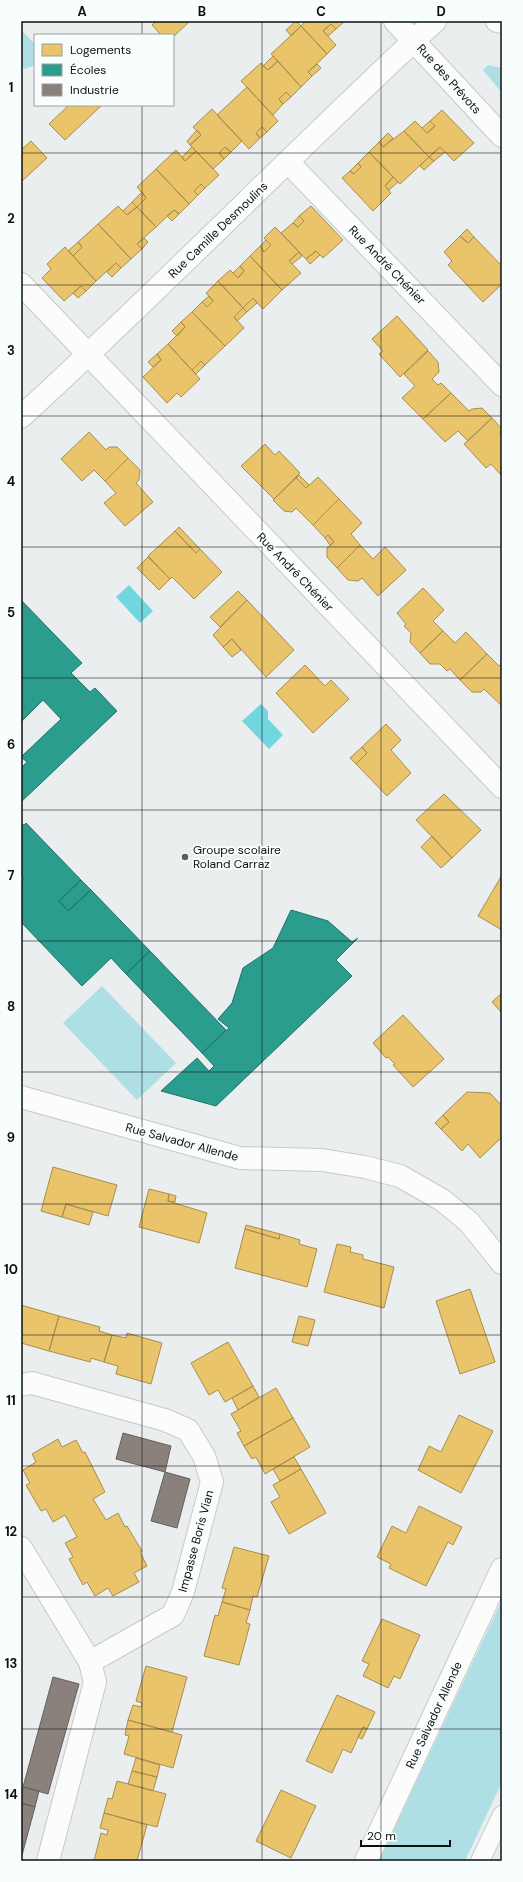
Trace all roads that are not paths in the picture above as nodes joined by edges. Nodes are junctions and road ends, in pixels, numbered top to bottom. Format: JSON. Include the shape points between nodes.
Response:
{"nodes":[{"id":1,"x":395,"y":21,"type":"edge"},
{"id":2,"x":435,"y":21,"type":"edge"},
{"id":3,"x":497,"y":21,"type":"edge"},
{"id":4,"x":502,"y":22,"type":"edge"},
{"id":5,"x":415,"y":41,"type":"junction"},
{"id":6,"x":502,"y":136,"type":"edge"},
{"id":7,"x":288,"y":162,"type":"junction"},
{"id":8,"x":21,"y":284,"type":"edge"},
{"id":9,"x":89,"y":355,"type":"junction"},
{"id":10,"x":502,"y":385,"type":"edge"},
{"id":11,"x":21,"y":417,"type":"edge"},
{"id":12,"x":502,"y":788,"type":"edge"},
{"id":13,"x":21,"y":1097,"type":"edge"},
{"id":14,"x":502,"y":1264,"type":"edge"},
{"id":15,"x":21,"y":1385,"type":"edge"},
{"id":16,"x":21,"y":1548,"type":"edge"},
{"id":17,"x":502,"y":1569,"type":"edge"},
{"id":18,"x":90,"y":1662,"type":"junction"},
{"id":19,"x":502,"y":1815,"type":"edge"},
{"id":20,"x":48,"y":1861,"type":"edge"},
{"id":21,"x":366,"y":1861,"type":"edge"},
{"id":22,"x":480,"y":1861,"type":"edge"}],
"edges":[{"from":1,"to":5,"type":"street","name":"Rue des Prévots"},
{"from":2,"to":5,"type":"street","name":"Rue Camille Desmoulins"},
{"from":3,"to":4,"type":"street"},
{"from":5,"to":6,"type":"street","name":"Rue des Prévots","via":[[447,79]]},
{"from":5,"to":7,"type":"street","name":"Rue Camille Desmoulins"},
{"from":7,"to":9,"type":"street","name":"Rue Camille Desmoulins"},
{"from":7,"to":10,"type":"street","name":"Rue André Chénier"},
{"from":8,"to":9,"type":"street","name":"Rue André Chénier"},
{"from":9,"to":11,"type":"street","name":"Rue Camille Desmoulins"},
{"from":9,"to":12,"type":"street","name":"Rue André Chénier"},
{"from":13,"to":14,"type":"street","name":"Rue Salvador Allende","via":[[240,1158],[322,1160],[400,1176],[442,1200],[469,1222]]},
{"from":15,"to":18,"type":"street","name":"Impasse Boris Vian","via":[[32,1383],[166,1420],[188,1430],[204,1456],[212,1482],[183,1592],[172,1615]]},
{"from":16,"to":18,"type":"street"},
{"from":17,"to":21,"type":"street","name":"Rue Salvador Allende"},
{"from":18,"to":20,"type":"street","via":[[95,1682]]},
{"from":19,"to":22,"type":"lane"}]}
